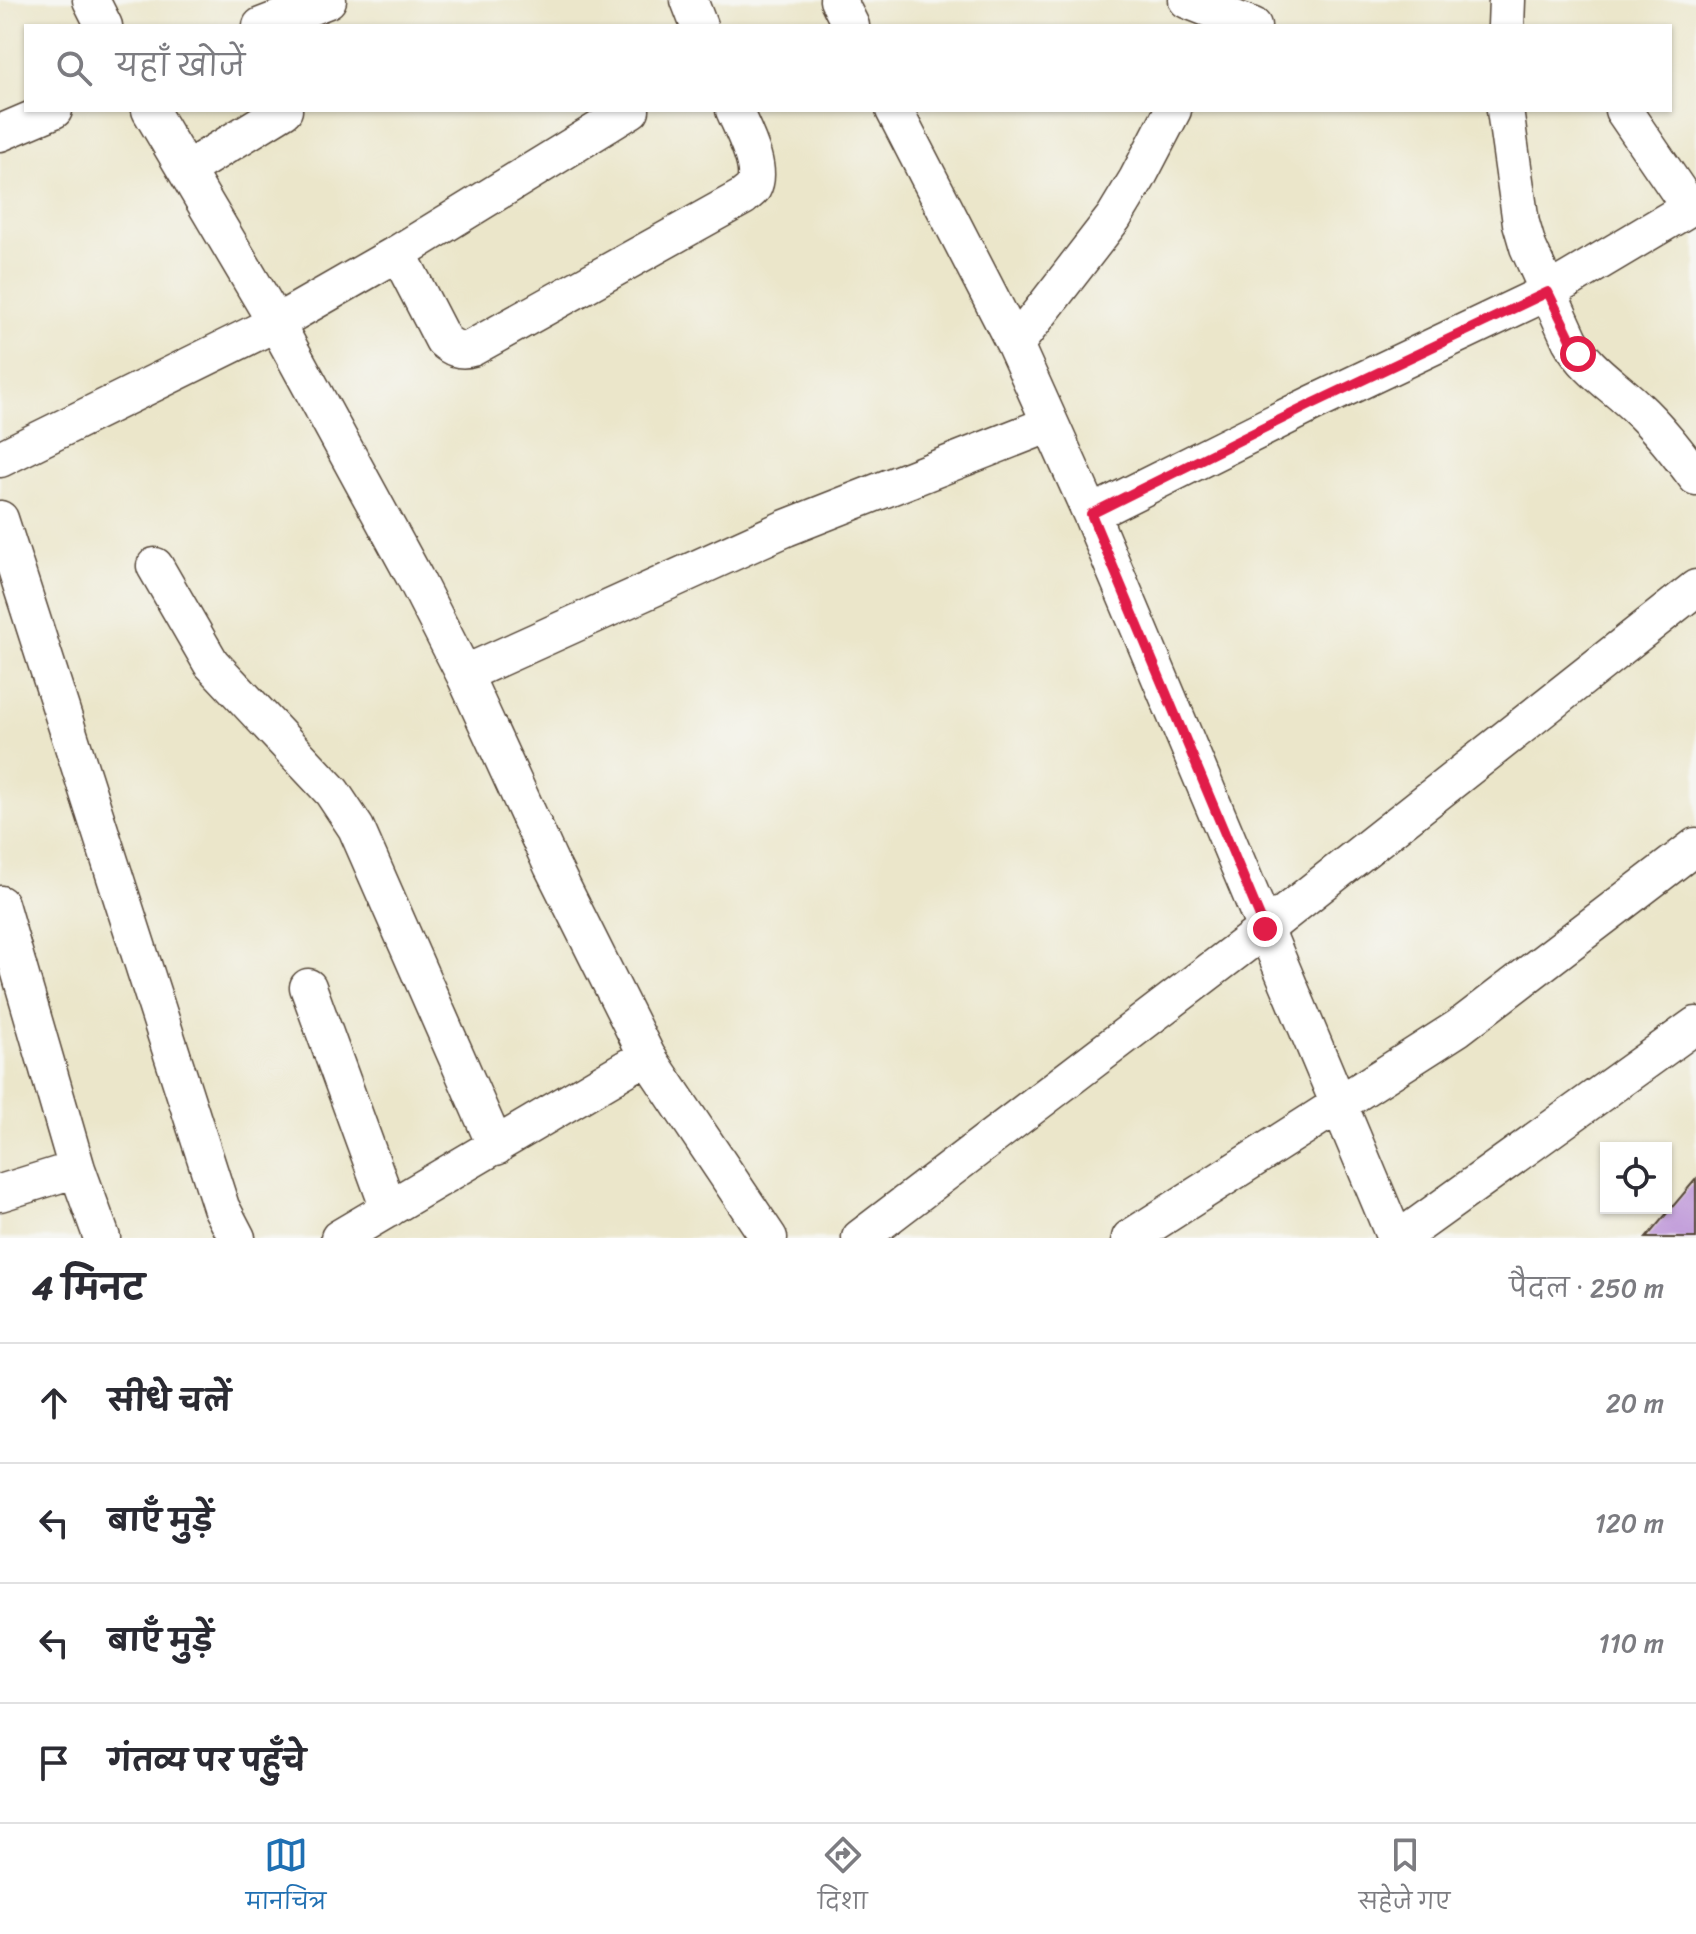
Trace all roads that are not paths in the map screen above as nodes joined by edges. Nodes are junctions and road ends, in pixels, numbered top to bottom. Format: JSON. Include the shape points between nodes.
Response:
{"nodes":[{"id":1,"x":91,"y":0,"type":"edge"},
{"id":2,"x":328,"y":0,"type":"edge"},
{"id":3,"x":689,"y":0,"type":"edge"},
{"id":4,"x":838,"y":0,"type":"edge"},
{"id":5,"x":1187,"y":0,"type":"edge"},
{"id":6,"x":1507,"y":0,"type":"edge"},
{"id":7,"x":1230,"y":17,"type":"edge"},
{"id":8,"x":103,"y":24,"type":"edge"},
{"id":9,"x":266,"y":24,"type":"edge"},
{"id":10,"x":698,"y":24,"type":"edge"},
{"id":11,"x":850,"y":24,"type":"edge"},
{"id":12,"x":1506,"y":24,"type":"edge"},
{"id":13,"x":49,"y":112,"type":"edge"},
{"id":14,"x":151,"y":112,"type":"edge"},
{"id":15,"x":281,"y":112,"type":"edge"},
{"id":16,"x":628,"y":112,"type":"edge"},
{"id":17,"x":735,"y":112,"type":"edge"},
{"id":18,"x":895,"y":112,"type":"edge"},
{"id":19,"x":1172,"y":112,"type":"edge"},
{"id":20,"x":1505,"y":112,"type":"edge"},
{"id":21,"x":1624,"y":112,"type":"edge"},
{"id":22,"x":0,"y":133,"type":"edge"},
{"id":23,"x":186,"y":170,"type":"junction"},
{"id":24,"x":1693,"y":206,"type":"edge"},
{"id":25,"x":398,"y":253,"type":"junction"},
{"id":26,"x":1548,"y":292,"type":"junction"},
{"id":27,"x":276,"y":323,"type":"junction"},
{"id":28,"x":1015,"y":345,"type":"junction"},
{"id":29,"x":1050,"y":424,"type":"junction"},
{"id":30,"x":0,"y":459,"type":"edge"},
{"id":31,"x":1696,"y":477,"type":"edge"},
{"id":32,"x":1091,"y":514,"type":"junction"},
{"id":33,"x":0,"y":519,"type":"edge"},
{"id":34,"x":155,"y":566,"type":"dead end"},
{"id":35,"x":1696,"y":588,"type":"edge"},
{"id":36,"x":464,"y":674,"type":"junction"},
{"id":37,"x":1696,"y":846,"type":"edge"},
{"id":38,"x":2,"y":916,"type":"edge"},
{"id":39,"x":1265,"y":929,"type":"junction"},
{"id":40,"x":308,"y":987,"type":"dead end"},
{"id":41,"x":1696,"y":1025,"type":"edge"},
{"id":42,"x":647,"y":1056,"type":"junction"},
{"id":43,"x":1339,"y":1105,"type":"junction"},
{"id":44,"x":496,"y":1147,"type":"junction"},
{"id":45,"x":77,"y":1169,"type":"junction"},
{"id":46,"x":0,"y":1193,"type":"edge"},
{"id":47,"x":389,"y":1209,"type":"junction"},
{"id":48,"x":102,"y":1238,"type":"edge"},
{"id":49,"x":237,"y":1238,"type":"edge"},
{"id":50,"x":339,"y":1238,"type":"edge"},
{"id":51,"x":769,"y":1238,"type":"edge"},
{"id":52,"x":860,"y":1238,"type":"edge"},
{"id":53,"x":1130,"y":1238,"type":"edge"},
{"id":54,"x":1398,"y":1238,"type":"edge"}],
"edges":[{"from":1,"to":8,"type":"street"},
{"from":2,"to":9,"type":"street"},
{"from":3,"to":10,"type":"street"},
{"from":4,"to":11,"type":"street"},
{"from":5,"to":7,"type":"street"},
{"from":6,"to":12,"type":"street"},
{"from":13,"to":22,"type":"street"},
{"from":14,"to":23,"type":"street"},
{"from":15,"to":23,"type":"street"},
{"from":16,"to":25,"type":"street"},
{"from":17,"to":25,"type":"street","via":[[754,157],[753,188],[743,197],[472,348],[452,348],[443,340]]},
{"from":18,"to":28,"type":"street"},
{"from":19,"to":28,"type":"street","via":[[1114,217]]},
{"from":20,"to":26,"type":"street","via":[[1521,223]]},
{"from":21,"to":24,"type":"street"},
{"from":23,"to":27,"type":"street"},
{"from":24,"to":26,"type":"street"},
{"from":25,"to":27,"type":"street"},
{"from":26,"to":31,"type":"street","via":[[1578,354],[1635,405]]},
{"from":26,"to":32,"type":"street"},
{"from":27,"to":30,"type":"street"},
{"from":27,"to":36,"type":"street"},
{"from":28,"to":29,"type":"street"},
{"from":29,"to":32,"type":"street"},
{"from":29,"to":36,"type":"street","via":[[786,528]]},
{"from":32,"to":39,"type":"street"},
{"from":33,"to":49,"type":"street","via":[[221,1207]]},
{"from":34,"to":44,"type":"street","via":[[211,663],[332,792],[356,828]]},
{"from":35,"to":39,"type":"street"},
{"from":36,"to":42,"type":"street"},
{"from":37,"to":43,"type":"street","via":[[1501,998]]},
{"from":38,"to":45,"type":"street"},
{"from":39,"to":43,"type":"street"},
{"from":39,"to":52,"type":"street"},
{"from":40,"to":47,"type":"street"},
{"from":41,"to":54,"type":"street"},
{"from":42,"to":44,"type":"street"},
{"from":42,"to":51,"type":"street"},
{"from":43,"to":53,"type":"street"},
{"from":43,"to":54,"type":"street"},
{"from":44,"to":47,"type":"street"},
{"from":45,"to":46,"type":"street"},
{"from":45,"to":48,"type":"street"},
{"from":47,"to":50,"type":"street"}]}
